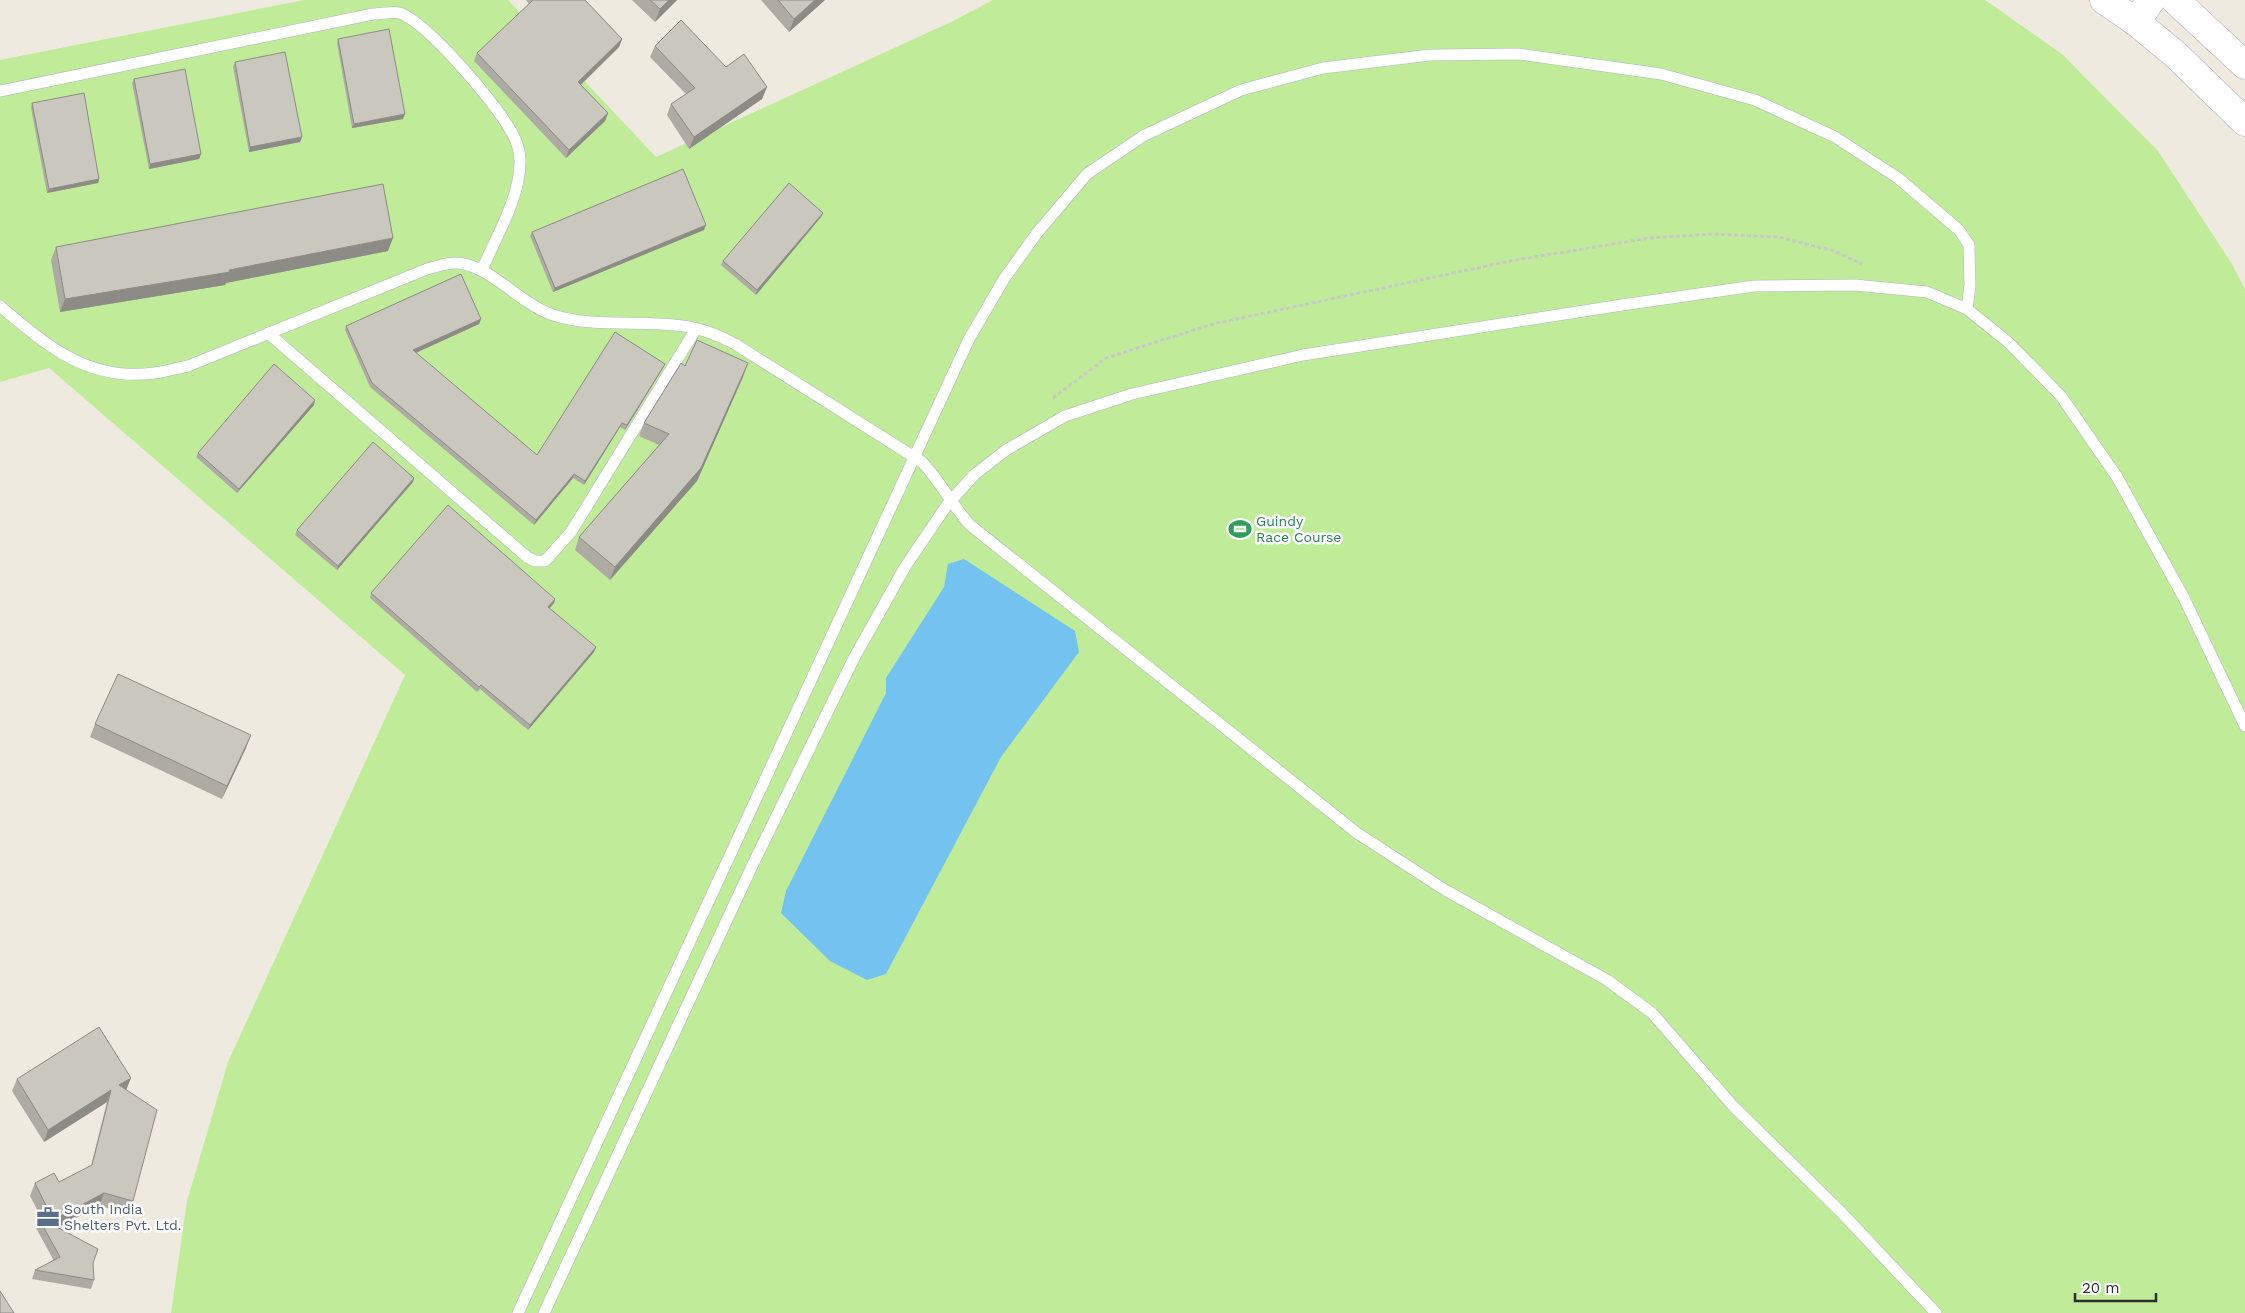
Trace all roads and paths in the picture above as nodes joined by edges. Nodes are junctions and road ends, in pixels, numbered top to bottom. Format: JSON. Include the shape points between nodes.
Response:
{"nodes":[{"id":1,"x":2175,"y":0,"type":"edge"},
{"id":2,"x":2107,"y":1,"type":"edge"},
{"id":3,"x":2143,"y":11,"type":"edge"},
{"id":4,"x":2245,"y":65,"type":"edge"},
{"id":5,"x":0,"y":91,"type":"edge"},
{"id":6,"x":2245,"y":122,"type":"edge"},
{"id":7,"x":482,"y":270,"type":"junction"},
{"id":8,"x":1894,"y":289,"type":"junction"},
{"id":9,"x":0,"y":306,"type":"edge"},
{"id":10,"x":1967,"y":309,"type":"junction"},
{"id":11,"x":696,"y":329,"type":"junction"},
{"id":12,"x":268,"y":333,"type":"junction"},
{"id":13,"x":1050,"y":400,"type":"dead end"},
{"id":14,"x":915,"y":457,"type":"junction"},
{"id":15,"x":950,"y":501,"type":"junction"},
{"id":16,"x":2245,"y":726,"type":"edge"},
{"id":17,"x":518,"y":1313,"type":"edge"},
{"id":18,"x":544,"y":1313,"type":"edge"},
{"id":19,"x":1936,"y":1313,"type":"edge"}],
"edges":[{"from":1,"to":4,"type":"main road"},
{"from":2,"to":3,"type":"main road"},
{"from":3,"to":6,"type":"main road","via":[[2176,55]]},
{"from":5,"to":7,"type":"lane","via":[[373,14],[397,12],[408,17],[451,56],[491,103],[518,146],[521,158],[518,186]]},
{"from":7,"to":11,"type":"lane","via":[[524,300],[551,314],[576,321]]},
{"from":7,"to":12,"type":"lane","via":[[464,263],[426,269]]},
{"from":8,"to":10,"type":"lane","via":[[1927,292]]},
{"from":8,"to":13,"type":"path","via":[[1864,265],[1834,251],[1778,237],[1712,234],[1649,238],[1510,261],[1212,324],[1106,358]]},
{"from":8,"to":15,"type":"lane","via":[[1855,285],[1754,286],[1265,364],[1132,394],[1065,416],[1006,450],[974,475]]},
{"from":9,"to":12,"type":"lane","via":[[58,353],[87,366],[117,373],[153,374],[188,366]]},
{"from":10,"to":14,"type":"lane","via":[[1969,245],[1960,230],[1898,178],[1835,137],[1754,100],[1661,74],[1519,54],[1430,55],[1323,68],[1241,90],[1143,136],[1087,174],[1037,233],[1004,279],[969,339]]},
{"from":10,"to":16,"type":"lane","via":[[2008,342],[2061,396],[2117,477],[2184,598]]},
{"from":11,"to":12,"type":"lane","via":[[571,532],[544,561],[527,557]]},
{"from":11,"to":14,"type":"lane","via":[[714,333],[735,344]]},
{"from":14,"to":15,"type":"lane","via":[[931,472]]},
{"from":14,"to":17,"type":"lane"},
{"from":15,"to":18,"type":"lane","via":[[906,567],[853,660],[753,864]]},
{"from":15,"to":19,"type":"lane","via":[[970,525],[1357,833],[1445,890],[1607,980],[1652,1013],[1733,1106],[1841,1212]]}]}
